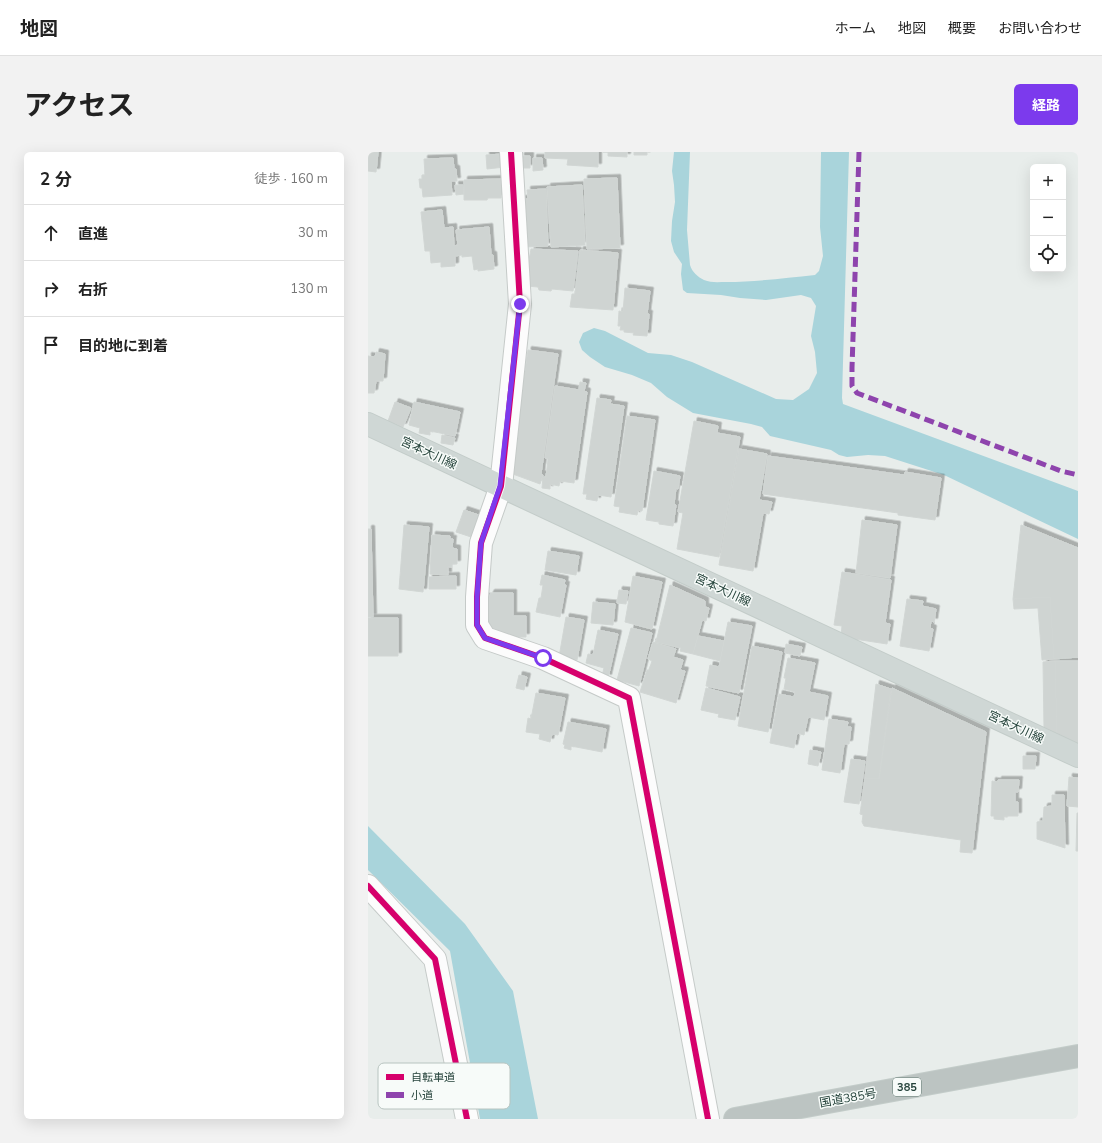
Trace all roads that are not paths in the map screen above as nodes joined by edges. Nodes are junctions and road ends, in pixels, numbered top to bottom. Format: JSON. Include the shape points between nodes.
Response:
{"nodes":[{"id":1,"x":511,"y":152,"type":"edge"},
{"id":2,"x":368,"y":424,"type":"edge"},
{"id":3,"x":500,"y":486,"type":"junction"},
{"id":4,"x":1078,"y":756,"type":"edge"},
{"id":5,"x":368,"y":886,"type":"edge"},
{"id":6,"x":1078,"y":1056,"type":"edge"},
{"id":7,"x":456,"y":1063,"type":"edge"},
{"id":8,"x":465,"y":1109,"type":"edge"},
{"id":9,"x":467,"y":1119,"type":"edge"},
{"id":10,"x":708,"y":1119,"type":"edge"},
{"id":11,"x":735,"y":1119,"type":"edge"}],
"edges":[{"from":1,"to":3,"type":"street","via":[[520,304]]},
{"from":2,"to":3,"type":"main road","name":"宮本大川線"},
{"from":3,"to":4,"type":"main road","name":"宮本大川線"},
{"from":3,"to":10,"type":"street","via":[[481,543],[477,625],[485,638],[543,658],[629,698]]},
{"from":5,"to":7,"type":"street","via":[[435,959]]},
{"from":6,"to":11,"type":"highway","name":"国道385号","number":"385"},
{"from":8,"to":9,"type":"street"}]}
